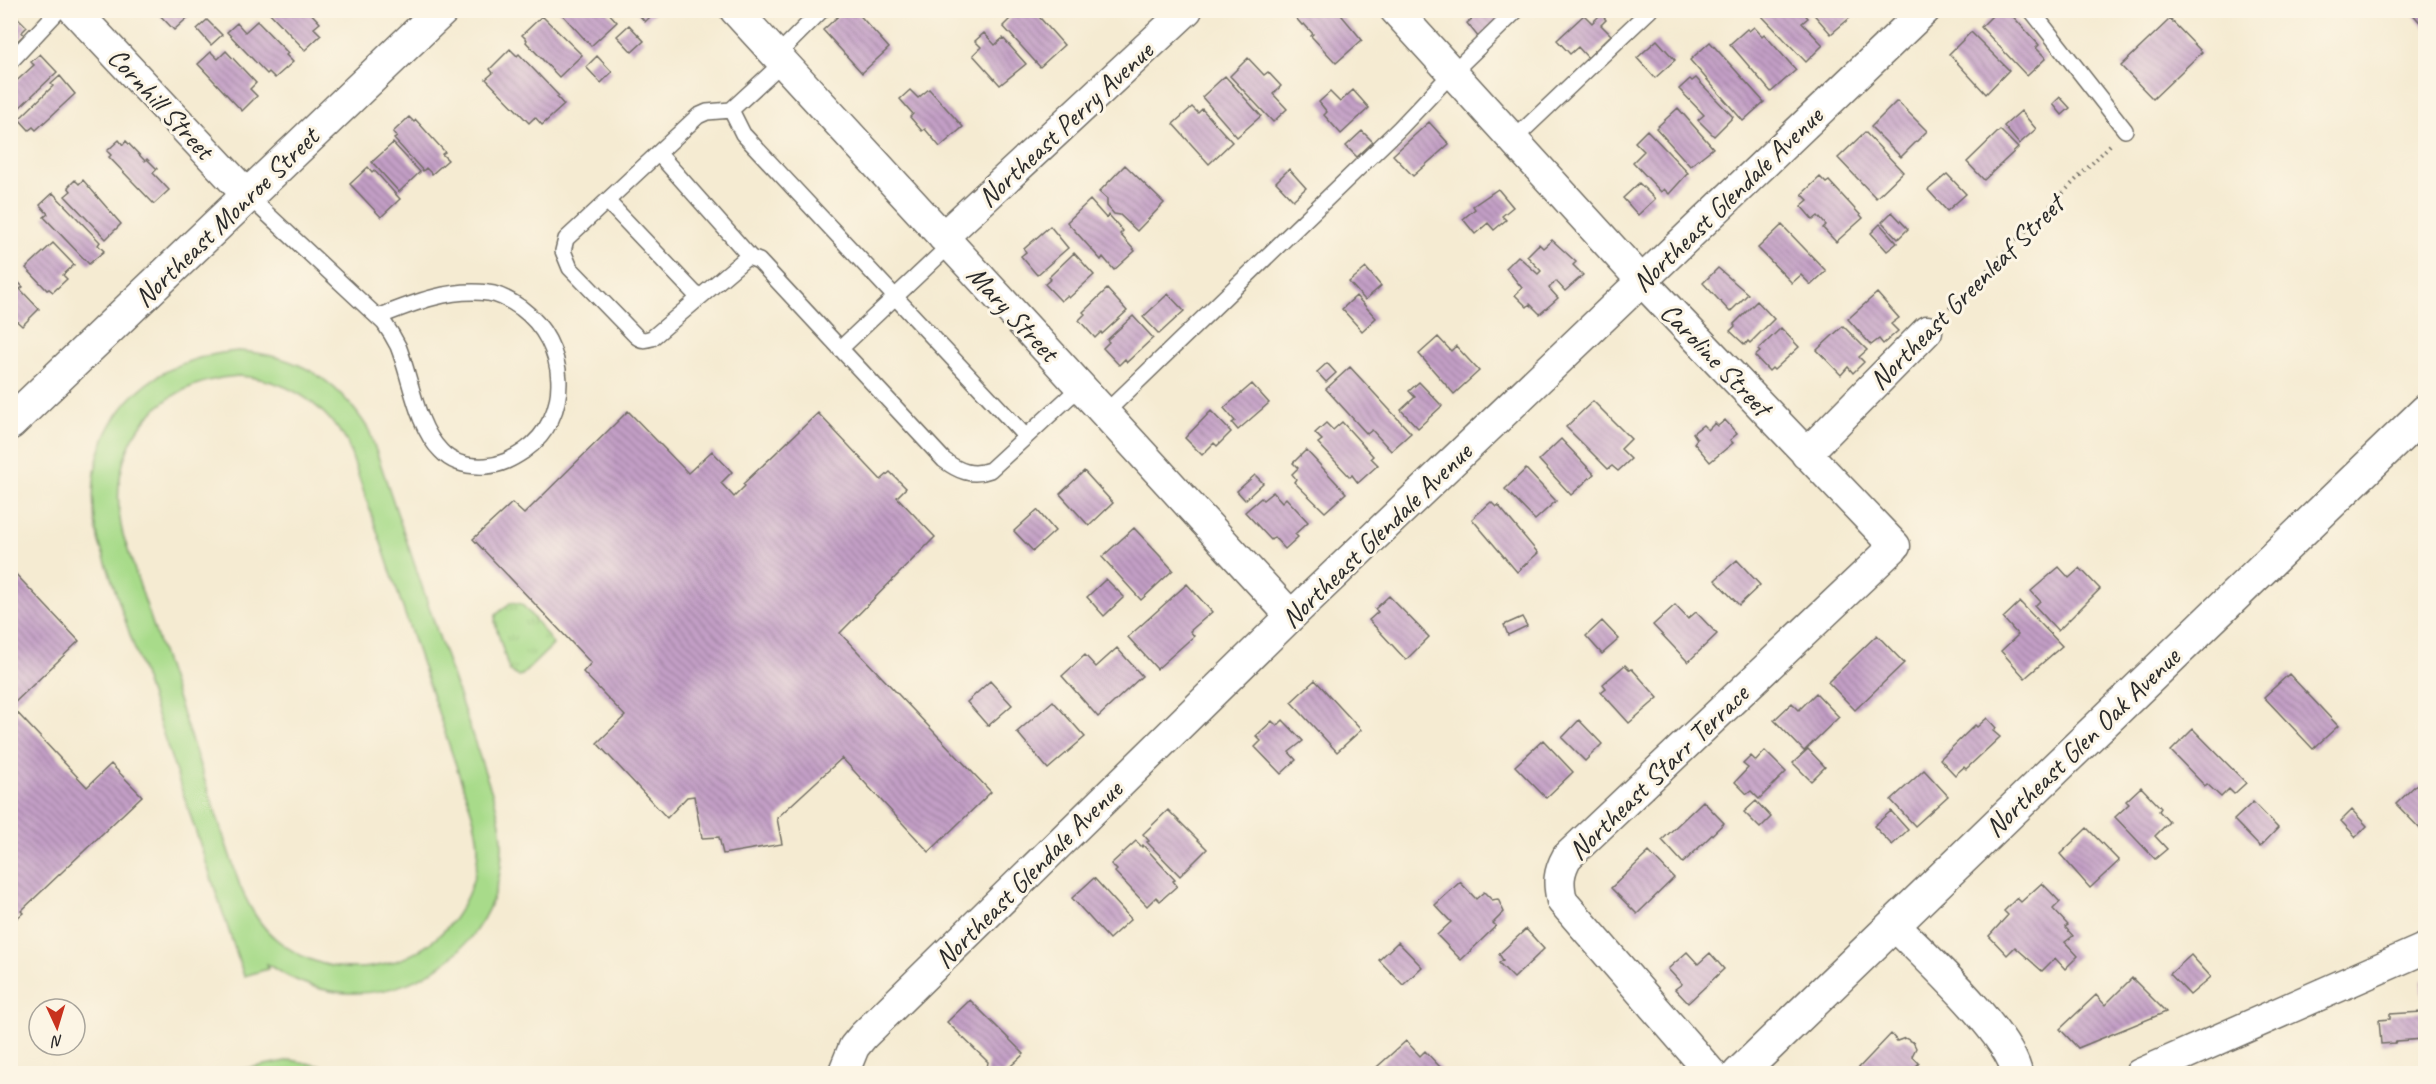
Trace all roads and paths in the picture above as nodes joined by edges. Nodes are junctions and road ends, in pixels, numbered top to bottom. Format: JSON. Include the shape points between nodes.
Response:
{"nodes":[{"id":1,"x":58,"y":10,"type":"edge"},
{"id":2,"x":74,"y":10,"type":"edge"},
{"id":3,"x":442,"y":10,"type":"edge"},
{"id":4,"x":735,"y":10,"type":"edge"},
{"id":5,"x":822,"y":10,"type":"edge"},
{"id":6,"x":1187,"y":10,"type":"edge"},
{"id":7,"x":1395,"y":10,"type":"edge"},
{"id":8,"x":1517,"y":10,"type":"edge"},
{"id":9,"x":1650,"y":10,"type":"edge"},
{"id":10,"x":1925,"y":10,"type":"edge"},
{"id":11,"x":2031,"y":10,"type":"edge"},
{"id":12,"x":779,"y":59,"type":"junction"},
{"id":13,"x":10,"y":62,"type":"edge"},
{"id":14,"x":1452,"y":73,"type":"junction"},
{"id":15,"x":731,"y":110,"type":"junction"},
{"id":16,"x":2125,"y":130,"type":"joint"},
{"id":17,"x":1513,"y":140,"type":"junction"},
{"id":18,"x":658,"y":153,"type":"junction"},
{"id":19,"x":248,"y":196,"type":"junction"},
{"id":20,"x":607,"y":201,"type":"junction"},
{"id":21,"x":946,"y":241,"type":"junction"},
{"id":22,"x":751,"y":258,"type":"junction"},
{"id":23,"x":1641,"y":280,"type":"junction"},
{"id":24,"x":896,"y":296,"type":"junction"},
{"id":25,"x":699,"y":298,"type":"junction"},
{"id":26,"x":378,"y":317,"type":"junction"},
{"id":27,"x":1927,"y":331,"type":"joint"},
{"id":28,"x":840,"y":349,"type":"junction"},
{"id":29,"x":1081,"y":386,"type":"junction"},
{"id":30,"x":2426,"y":411,"type":"edge"},
{"id":31,"x":1105,"y":413,"type":"junction"},
{"id":32,"x":10,"y":423,"type":"edge"},
{"id":33,"x":1026,"y":437,"type":"junction"},
{"id":34,"x":1806,"y":454,"type":"junction"},
{"id":35,"x":1895,"y":546,"type":"joint"},
{"id":36,"x":1291,"y":616,"type":"junction"},
{"id":37,"x":1893,"y":924,"type":"junction"},
{"id":38,"x":2426,"y":948,"type":"edge"},
{"id":39,"x":843,"y":1074,"type":"edge"},
{"id":40,"x":1712,"y":1074,"type":"edge"},
{"id":41,"x":1740,"y":1074,"type":"edge"},
{"id":42,"x":2017,"y":1074,"type":"edge"},
{"id":43,"x":2140,"y":1074,"type":"edge"}],
"edges":[{"from":1,"to":13,"type":"lane"},
{"from":2,"to":19,"type":"street","name":"Cornhill Street"},
{"from":3,"to":19,"type":"street","name":"Northeast Monroe Street"},
{"from":4,"to":12,"type":"street","name":"Mary Street"},
{"from":5,"to":12,"type":"lane"},
{"from":6,"to":21,"type":"street","name":"Northeast Perry Avenue"},
{"from":7,"to":14,"type":"street","name":"Caroline Street"},
{"from":8,"to":14,"type":"lane"},
{"from":9,"to":17,"type":"lane"},
{"from":10,"to":23,"type":"street","name":"Northeast Glendale Avenue"},
{"from":11,"to":16,"type":"lane"},
{"from":12,"to":15,"type":"lane"},
{"from":12,"to":21,"type":"street","name":"Mary Street"},
{"from":14,"to":17,"type":"street","name":"Caroline Street"},
{"from":14,"to":31,"type":"lane"},
{"from":15,"to":18,"type":"lane","via":[[698,116]]},
{"from":15,"to":24,"type":"lane","via":[[743,134]]},
{"from":16,"to":27,"type":"path","name":"Northeast Greenleaf Street"},
{"from":17,"to":23,"type":"street","name":"Caroline Street"},
{"from":18,"to":20,"type":"lane"},
{"from":18,"to":22,"type":"lane"},
{"from":19,"to":26,"type":"lane"},
{"from":19,"to":32,"type":"street","name":"Northeast Monroe Street"},
{"from":20,"to":25,"type":"lane"},
{"from":20,"to":25,"type":"lane","via":[[567,239],[563,251],[570,268],[640,340],[652,338]]},
{"from":21,"to":24,"type":"lane"},
{"from":21,"to":29,"type":"street","name":"Mary Street"},
{"from":22,"to":25,"type":"lane"},
{"from":22,"to":28,"type":"lane","via":[[759,261]]},
{"from":23,"to":34,"type":"street","name":"Caroline Street"},
{"from":23,"to":36,"type":"street","name":"Northeast Glendale Avenue"},
{"from":24,"to":28,"type":"lane"},
{"from":24,"to":33,"type":"lane"},
{"from":26,"to":26,"type":"lane","via":[[398,346],[431,439],[451,460],[462,465],[512,460],[543,435],[554,416],[558,364],[543,330],[510,300],[490,293],[454,293]]},
{"from":27,"to":34,"type":"street","name":"Northeast Greenleaf Street"},
{"from":28,"to":33,"type":"lane","via":[[954,468],[973,473],[990,470]]},
{"from":29,"to":31,"type":"street","name":"Mary Street"},
{"from":29,"to":33,"type":"lane"},
{"from":30,"to":37,"type":"street","name":"Northeast Glen Oak Avenue"},
{"from":31,"to":36,"type":"street","name":"Mary Street"},
{"from":34,"to":35,"type":"street","name":"Caroline Street"},
{"from":35,"to":40,"type":"street","name":"Northeast Starr Terrace","via":[[1567,857],[1560,869],[1562,901]]},
{"from":36,"to":39,"type":"street","name":"Northeast Glendale Avenue","via":[[863,1036]]},
{"from":37,"to":41,"type":"street","name":"Northeast Glen Oak Avenue"},
{"from":37,"to":42,"type":"street","via":[[1992,1029],[2009,1050]]},
{"from":38,"to":43,"type":"street"}]}
